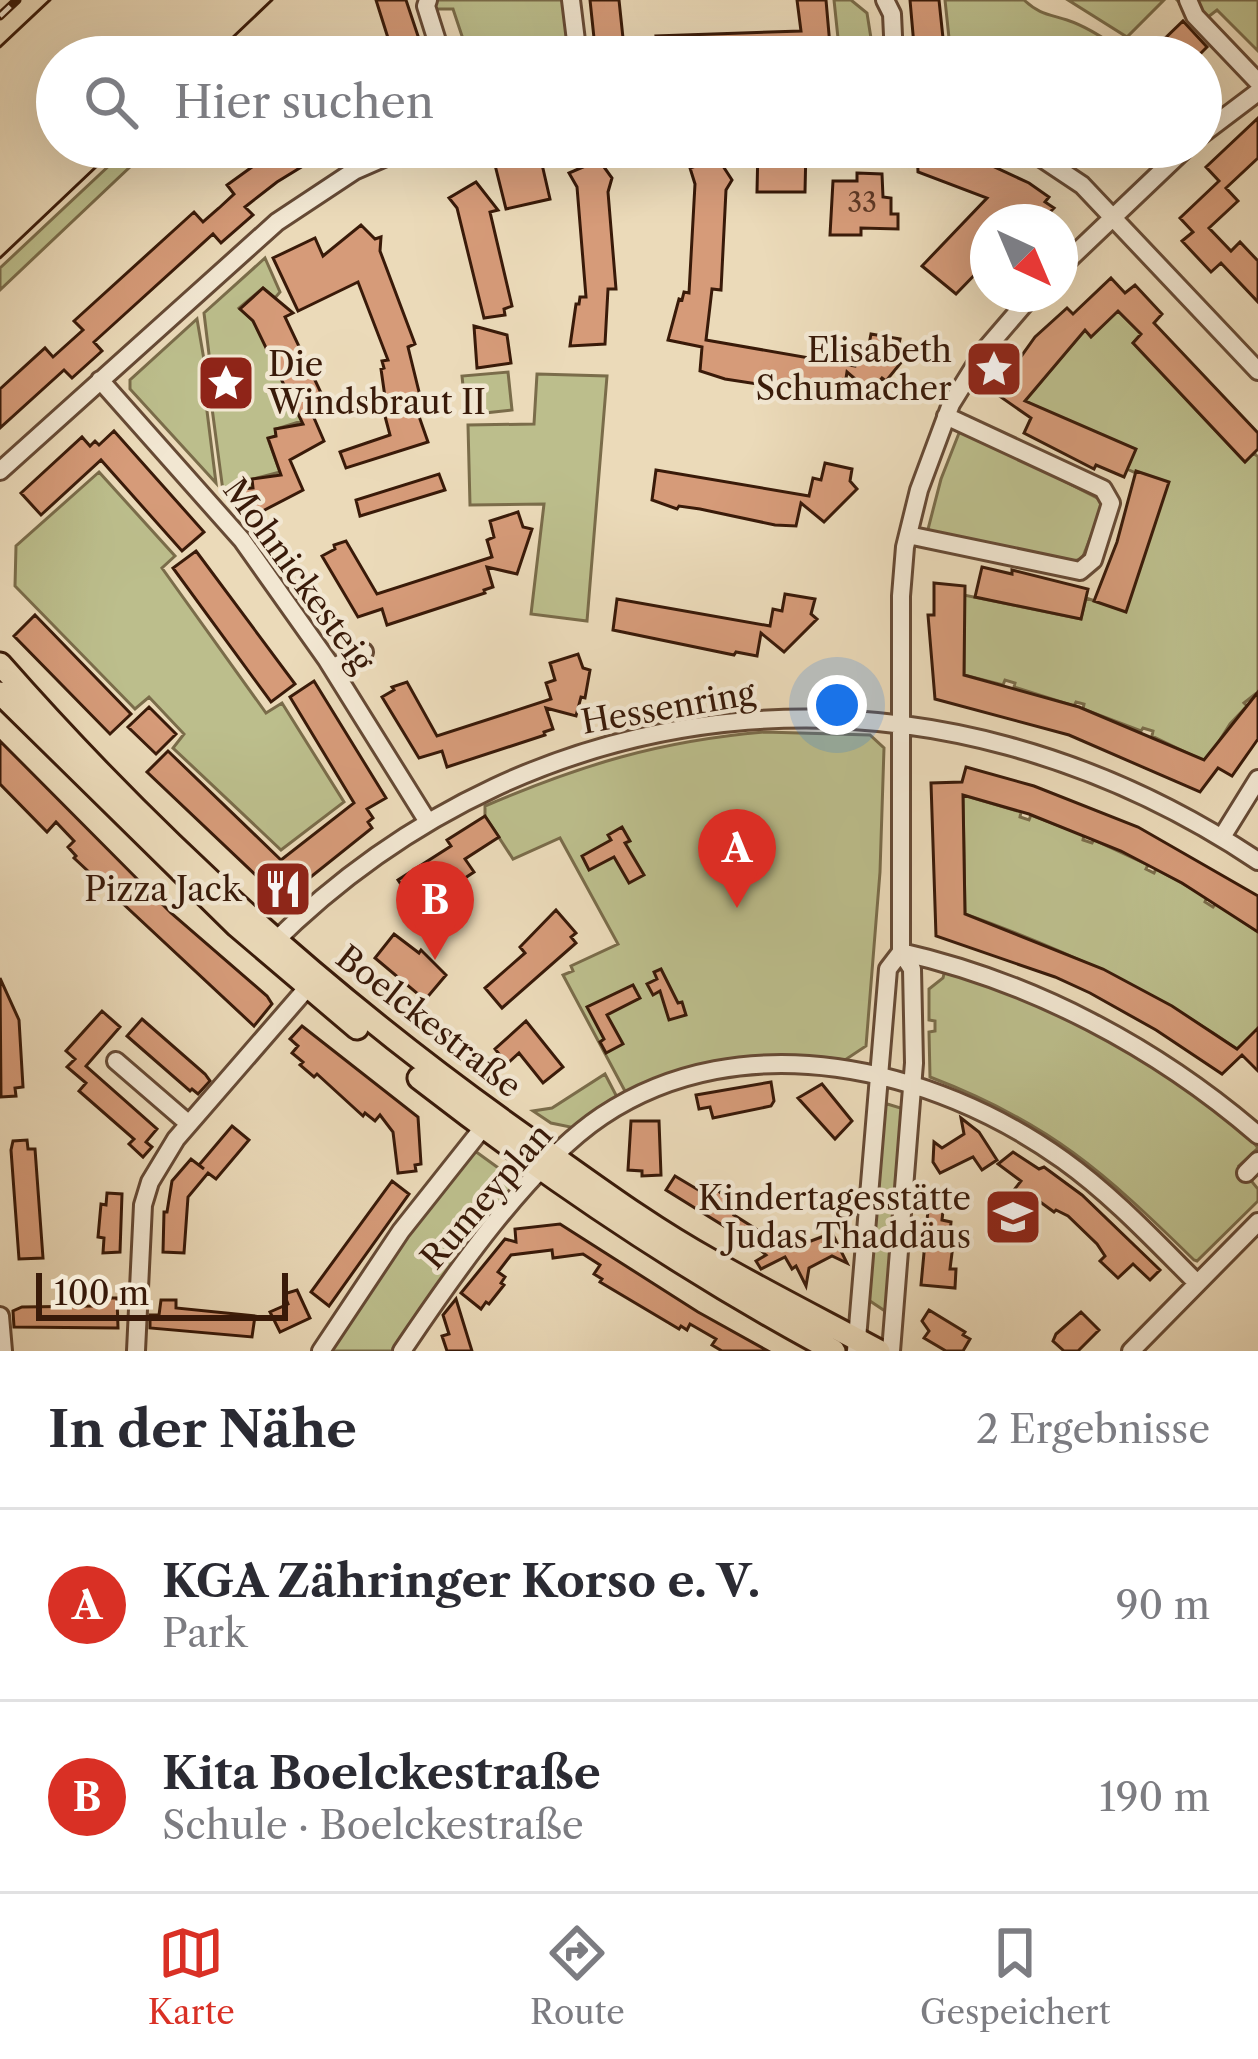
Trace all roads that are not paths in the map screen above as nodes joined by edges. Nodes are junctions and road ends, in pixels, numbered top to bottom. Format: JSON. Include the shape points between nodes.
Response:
{"nodes":[{"id":1,"x":428,"y":0,"type":"edge"},
{"id":2,"x":571,"y":0,"type":"edge"},
{"id":3,"x":885,"y":0,"type":"edge"},
{"id":4,"x":1187,"y":0,"type":"edge"},
{"id":5,"x":435,"y":36,"type":"edge"},
{"id":6,"x":575,"y":36,"type":"edge"},
{"id":7,"x":893,"y":36,"type":"edge"},
{"id":8,"x":1211,"y":36,"type":"edge"},
{"id":9,"x":1222,"y":50,"type":"edge"},
{"id":10,"x":1257,"y":93,"type":"edge"},
{"id":11,"x":1222,"y":119,"type":"edge"},
{"id":12,"x":361,"y":168,"type":"edge"},
{"id":13,"x":1059,"y":168,"type":"edge"},
{"id":14,"x":1165,"y":168,"type":"edge"},
{"id":15,"x":1113,"y":217,"type":"junction"},
{"id":16,"x":1078,"y":251,"type":"edge"},
{"id":17,"x":1018,"y":312,"type":"edge"},
{"id":18,"x":1258,"y":371,"type":"edge"},
{"id":19,"x":100,"y":380,"type":"junction"},
{"id":20,"x":946,"y":416,"type":"junction"},
{"id":21,"x":0,"y":471,"type":"edge"},
{"id":22,"x":908,"y":536,"type":"junction"},
{"id":23,"x":364,"y":652,"type":"dead end"},
{"id":24,"x":0,"y":664,"type":"edge"},
{"id":25,"x":332,"y":668,"type":"junction"},
{"id":26,"x":0,"y":693,"type":"edge"},
{"id":27,"x":903,"y":724,"type":"junction"},
{"id":28,"x":1258,"y":779,"type":"edge"},
{"id":29,"x":428,"y":822,"type":"junction"},
{"id":30,"x":1222,"y":837,"type":"junction"},
{"id":31,"x":1258,"y":862,"type":"edge"},
{"id":32,"x":270,"y":945,"type":"junction"},
{"id":33,"x":902,"y":952,"type":"junction"},
{"id":34,"x":307,"y":988,"type":"junction"},
{"id":35,"x":116,"y":1061,"type":"dead end"},
{"id":36,"x":879,"y":1075,"type":"junction"},
{"id":37,"x":913,"y":1087,"type":"junction"},
{"id":38,"x":488,"y":1121,"type":"junction"},
{"id":39,"x":189,"y":1124,"type":"junction"},
{"id":40,"x":1258,"y":1136,"type":"edge"},
{"id":41,"x":549,"y":1163,"type":"junction"},
{"id":42,"x":1258,"y":1222,"type":"edge"},
{"id":43,"x":1197,"y":1283,"type":"junction"},
{"id":44,"x":750,"y":1292,"type":"junction"},
{"id":45,"x":0,"y":1316,"type":"edge"},
{"id":46,"x":857,"y":1345,"type":"edge"},
{"id":47,"x":3,"y":1351,"type":"edge"},
{"id":48,"x":136,"y":1351,"type":"edge"},
{"id":49,"x":321,"y":1351,"type":"edge"},
{"id":50,"x":401,"y":1351,"type":"edge"},
{"id":51,"x":834,"y":1351,"type":"edge"},
{"id":52,"x":879,"y":1351,"type":"edge"},
{"id":53,"x":891,"y":1351,"type":"edge"},
{"id":54,"x":1131,"y":1351,"type":"edge"}],
"edges":[{"from":1,"to":5,"type":"street"},
{"from":2,"to":6,"type":"street"},
{"from":3,"to":7,"type":"street"},
{"from":4,"to":8,"type":"street"},
{"from":9,"to":10,"type":"street"},
{"from":10,"to":11,"type":"street"},
{"from":12,"to":19,"type":"street","via":[[277,222]]},
{"from":13,"to":15,"type":"street"},
{"from":14,"to":15,"type":"street"},
{"from":15,"to":16,"type":"street"},
{"from":15,"to":18,"type":"street"},
{"from":17,"to":20,"type":"street"},
{"from":19,"to":21,"type":"street"},
{"from":19,"to":25,"type":"street","name":"Mohnickesteig","via":[[242,540]]},
{"from":20,"to":22,"type":"street"},
{"from":20,"to":22,"type":"street","via":[[1109,494],[1093,560],[1080,571]]},
{"from":22,"to":27,"type":"street"},
{"from":23,"to":25,"type":"street"},
{"from":24,"to":32,"type":"main road","name":"Boelckestraße"},
{"from":25,"to":29,"type":"street","name":"Mohnickesteig"},
{"from":26,"to":32,"type":"main road","name":"Boelckestraße","via":[[148,842]]},
{"from":27,"to":29,"type":"street","name":"Hessenring","via":[[756,718],[638,736],[498,783]]},
{"from":27,"to":30,"type":"street","name":"Hessenring","via":[[1066,766]]},
{"from":27,"to":33,"type":"street"},
{"from":28,"to":30,"type":"street"},
{"from":29,"to":32,"type":"street","name":"Hessenring","via":[[354,872]]},
{"from":30,"to":31,"type":"street","name":"Hessenring"},
{"from":32,"to":34,"type":"main road","name":"Boelckestraße"},
{"from":32,"to":38,"type":"main road","name":"Boelckestraße"},
{"from":33,"to":36,"type":"street","via":[[888,969]]},
{"from":33,"to":37,"type":"street","via":[[912,969]]},
{"from":33,"to":40,"type":"street","via":[[980,974],[1101,1026]]},
{"from":34,"to":38,"type":"main road","name":"Boelckestraße"},
{"from":34,"to":39,"type":"street"},
{"from":35,"to":39,"type":"street"},
{"from":36,"to":37,"type":"street","name":"Rumeyplan"},
{"from":36,"to":41,"type":"street","name":"Rumeyplan","via":[[783,1063],[721,1068],[604,1115]]},
{"from":36,"to":46,"type":"street"},
{"from":37,"to":43,"type":"street","name":"Rumeyplan","via":[[973,1108],[1059,1157]]},
{"from":37,"to":53,"type":"street"},
{"from":38,"to":41,"type":"main road","name":"Boelckestraße"},
{"from":38,"to":49,"type":"street","name":"Rumeyplan","via":[[388,1248]]},
{"from":39,"to":48,"type":"street","via":[[143,1205]]},
{"from":41,"to":44,"type":"main road","name":"Boelckestraße"},
{"from":41,"to":50,"type":"street","name":"Rumeyplan"},
{"from":42,"to":43,"type":"street"},
{"from":43,"to":54,"type":"street"},
{"from":44,"to":46,"type":"main road","name":"Boelckestraße"},
{"from":44,"to":51,"type":"main road","name":"Boelckestraße"},
{"from":45,"to":47,"type":"street"},
{"from":46,"to":52,"type":"main road","name":"Boelckestraße"}]}
